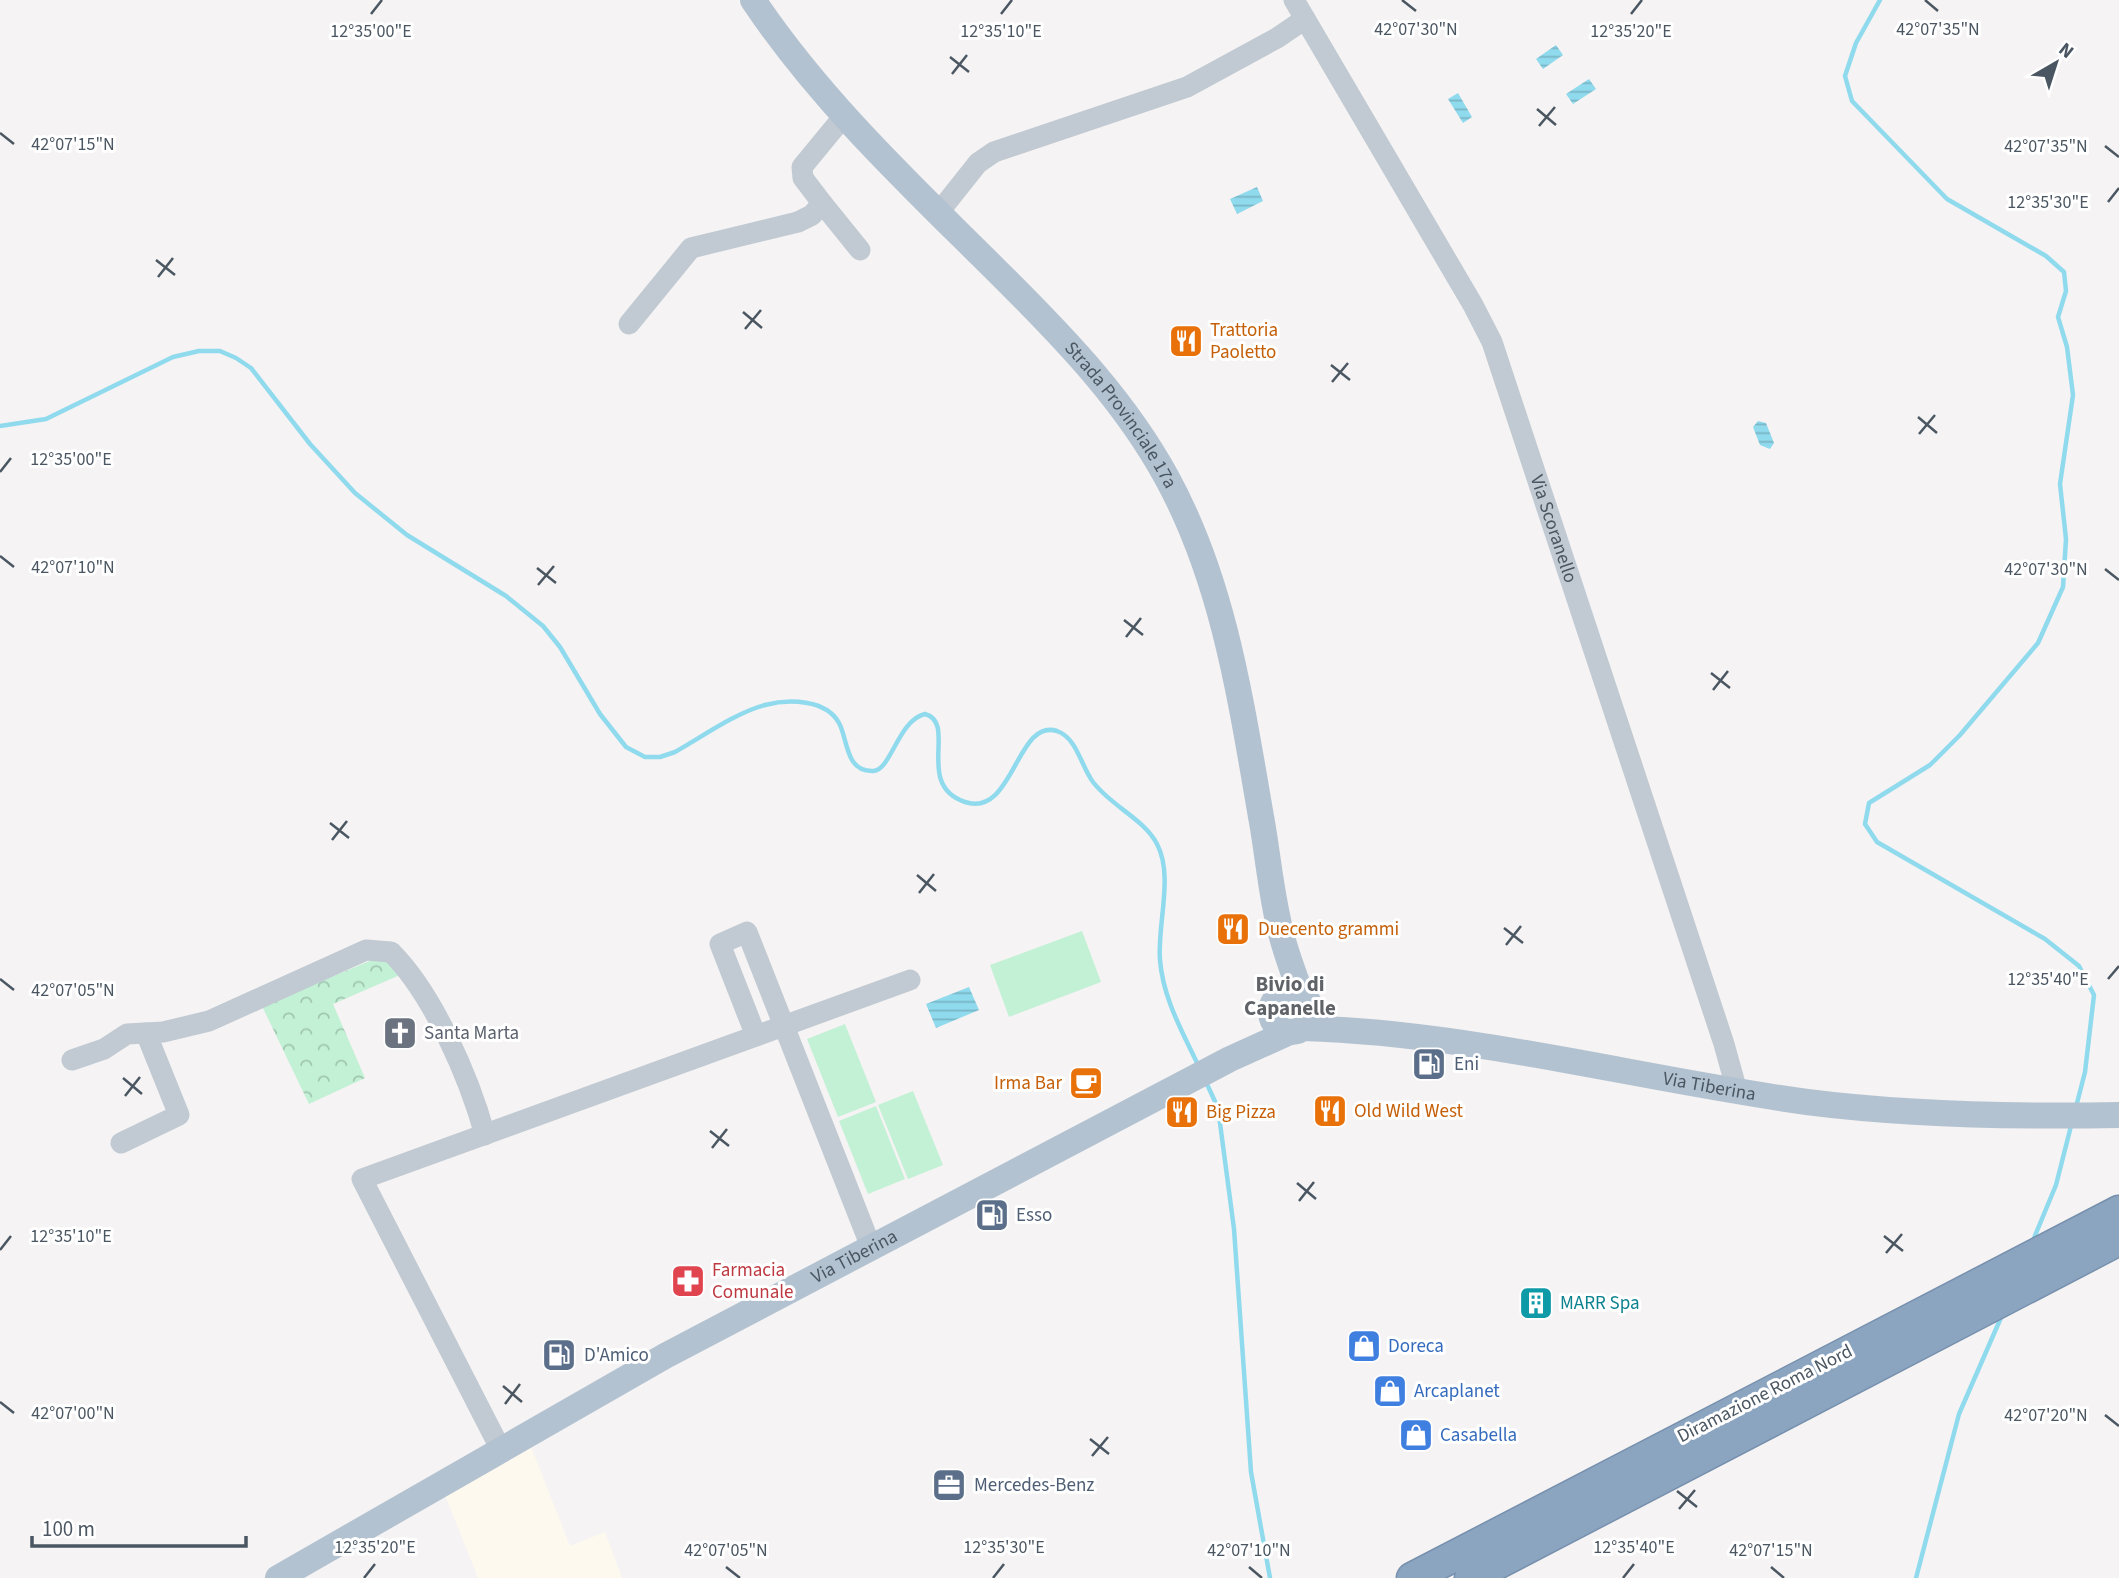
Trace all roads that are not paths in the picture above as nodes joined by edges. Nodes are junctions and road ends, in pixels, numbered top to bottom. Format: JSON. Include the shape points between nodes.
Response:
{"nodes":[{"id":1,"x":753,"y":0,"type":"edge"},
{"id":2,"x":1294,"y":0,"type":"edge"},
{"id":3,"x":1305,"y":19,"type":"junction"},
{"id":4,"x":844,"y":116,"type":"junction"},
{"id":5,"x":822,"y":203,"type":"junction"},
{"id":6,"x":939,"y":212,"type":"junction"},
{"id":7,"x":860,"y":250,"type":"dead end"},
{"id":8,"x":629,"y":324,"type":"dead end"},
{"id":9,"x":910,"y":980,"type":"dead end"},
{"id":10,"x":1292,"y":1010,"type":"junction"},
{"id":11,"x":784,"y":1026,"type":"junction"},
{"id":12,"x":146,"y":1033,"type":"junction"},
{"id":13,"x":756,"y":1036,"type":"junction"},
{"id":14,"x":72,"y":1060,"type":"dead end"},
{"id":15,"x":1737,"y":1091,"type":"junction"},
{"id":16,"x":2111,"y":1107,"type":"edge"},
{"id":17,"x":485,"y":1135,"type":"junction"},
{"id":18,"x":121,"y":1143,"type":"dead end"},
{"id":19,"x":2119,"y":1211,"type":"edge"},
{"id":20,"x":2119,"y":1240,"type":"edge"},
{"id":21,"x":871,"y":1247,"type":"junction"},
{"id":22,"x":501,"y":1450,"type":"junction"},
{"id":23,"x":278,"y":1578,"type":"edge"},
{"id":24,"x":1412,"y":1578,"type":"edge"},
{"id":25,"x":1469,"y":1578,"type":"edge"}],
"edges":[{"from":1,"to":4,"type":"main road","name":"Strada Provinciale 17a","via":[[788,51]]},
{"from":2,"to":3,"type":"street","name":"Via Scoranello"},
{"from":3,"to":6,"type":"street","via":[[1180,90],[994,152],[978,163]]},
{"from":3,"to":15,"type":"street","name":"Via Scoranello","via":[[1492,342]]},
{"from":4,"to":5,"type":"street","via":[[801,170]]},
{"from":4,"to":6,"type":"main road","name":"Strada Provinciale 17a"},
{"from":5,"to":7,"type":"street"},
{"from":5,"to":8,"type":"street","via":[[798,222],[691,248]]},
{"from":6,"to":10,"type":"main road","name":"Strada Provinciale 17a","via":[[1098,376],[1138,430],[1199,548],[1231,654]]},
{"from":9,"to":11,"type":"street"},
{"from":10,"to":15,"type":"main road","name":"Via Tiberina","via":[[1360,1030]]},
{"from":10,"to":21,"type":"main road","name":"Via Tiberina","via":[[1234,1057]]},
{"from":11,"to":13,"type":"street"},
{"from":11,"to":13,"type":"street","via":[[747,932],[720,944]]},
{"from":11,"to":21,"type":"street"},
{"from":12,"to":14,"type":"street","via":[[127,1034],[104,1049]]},
{"from":12,"to":17,"type":"street","via":[[209,1021],[366,950],[391,952],[424,992],[474,1094]]},
{"from":12,"to":18,"type":"street","via":[[179,1115]]},
{"from":13,"to":17,"type":"street"},
{"from":15,"to":16,"type":"main road","name":"Via Tiberina","via":[[1807,1102],[1943,1112]]},
{"from":17,"to":22,"type":"street","via":[[362,1179]]},
{"from":19,"to":24,"type":"highway","name":"Diramazione Roma Nord"},
{"from":20,"to":25,"type":"highway","name":"Diramazione Roma Nord"},
{"from":21,"to":22,"type":"main road","name":"Via Tiberina","via":[[665,1356]]},
{"from":22,"to":23,"type":"main road","name":"Via Tiberina"}]}
